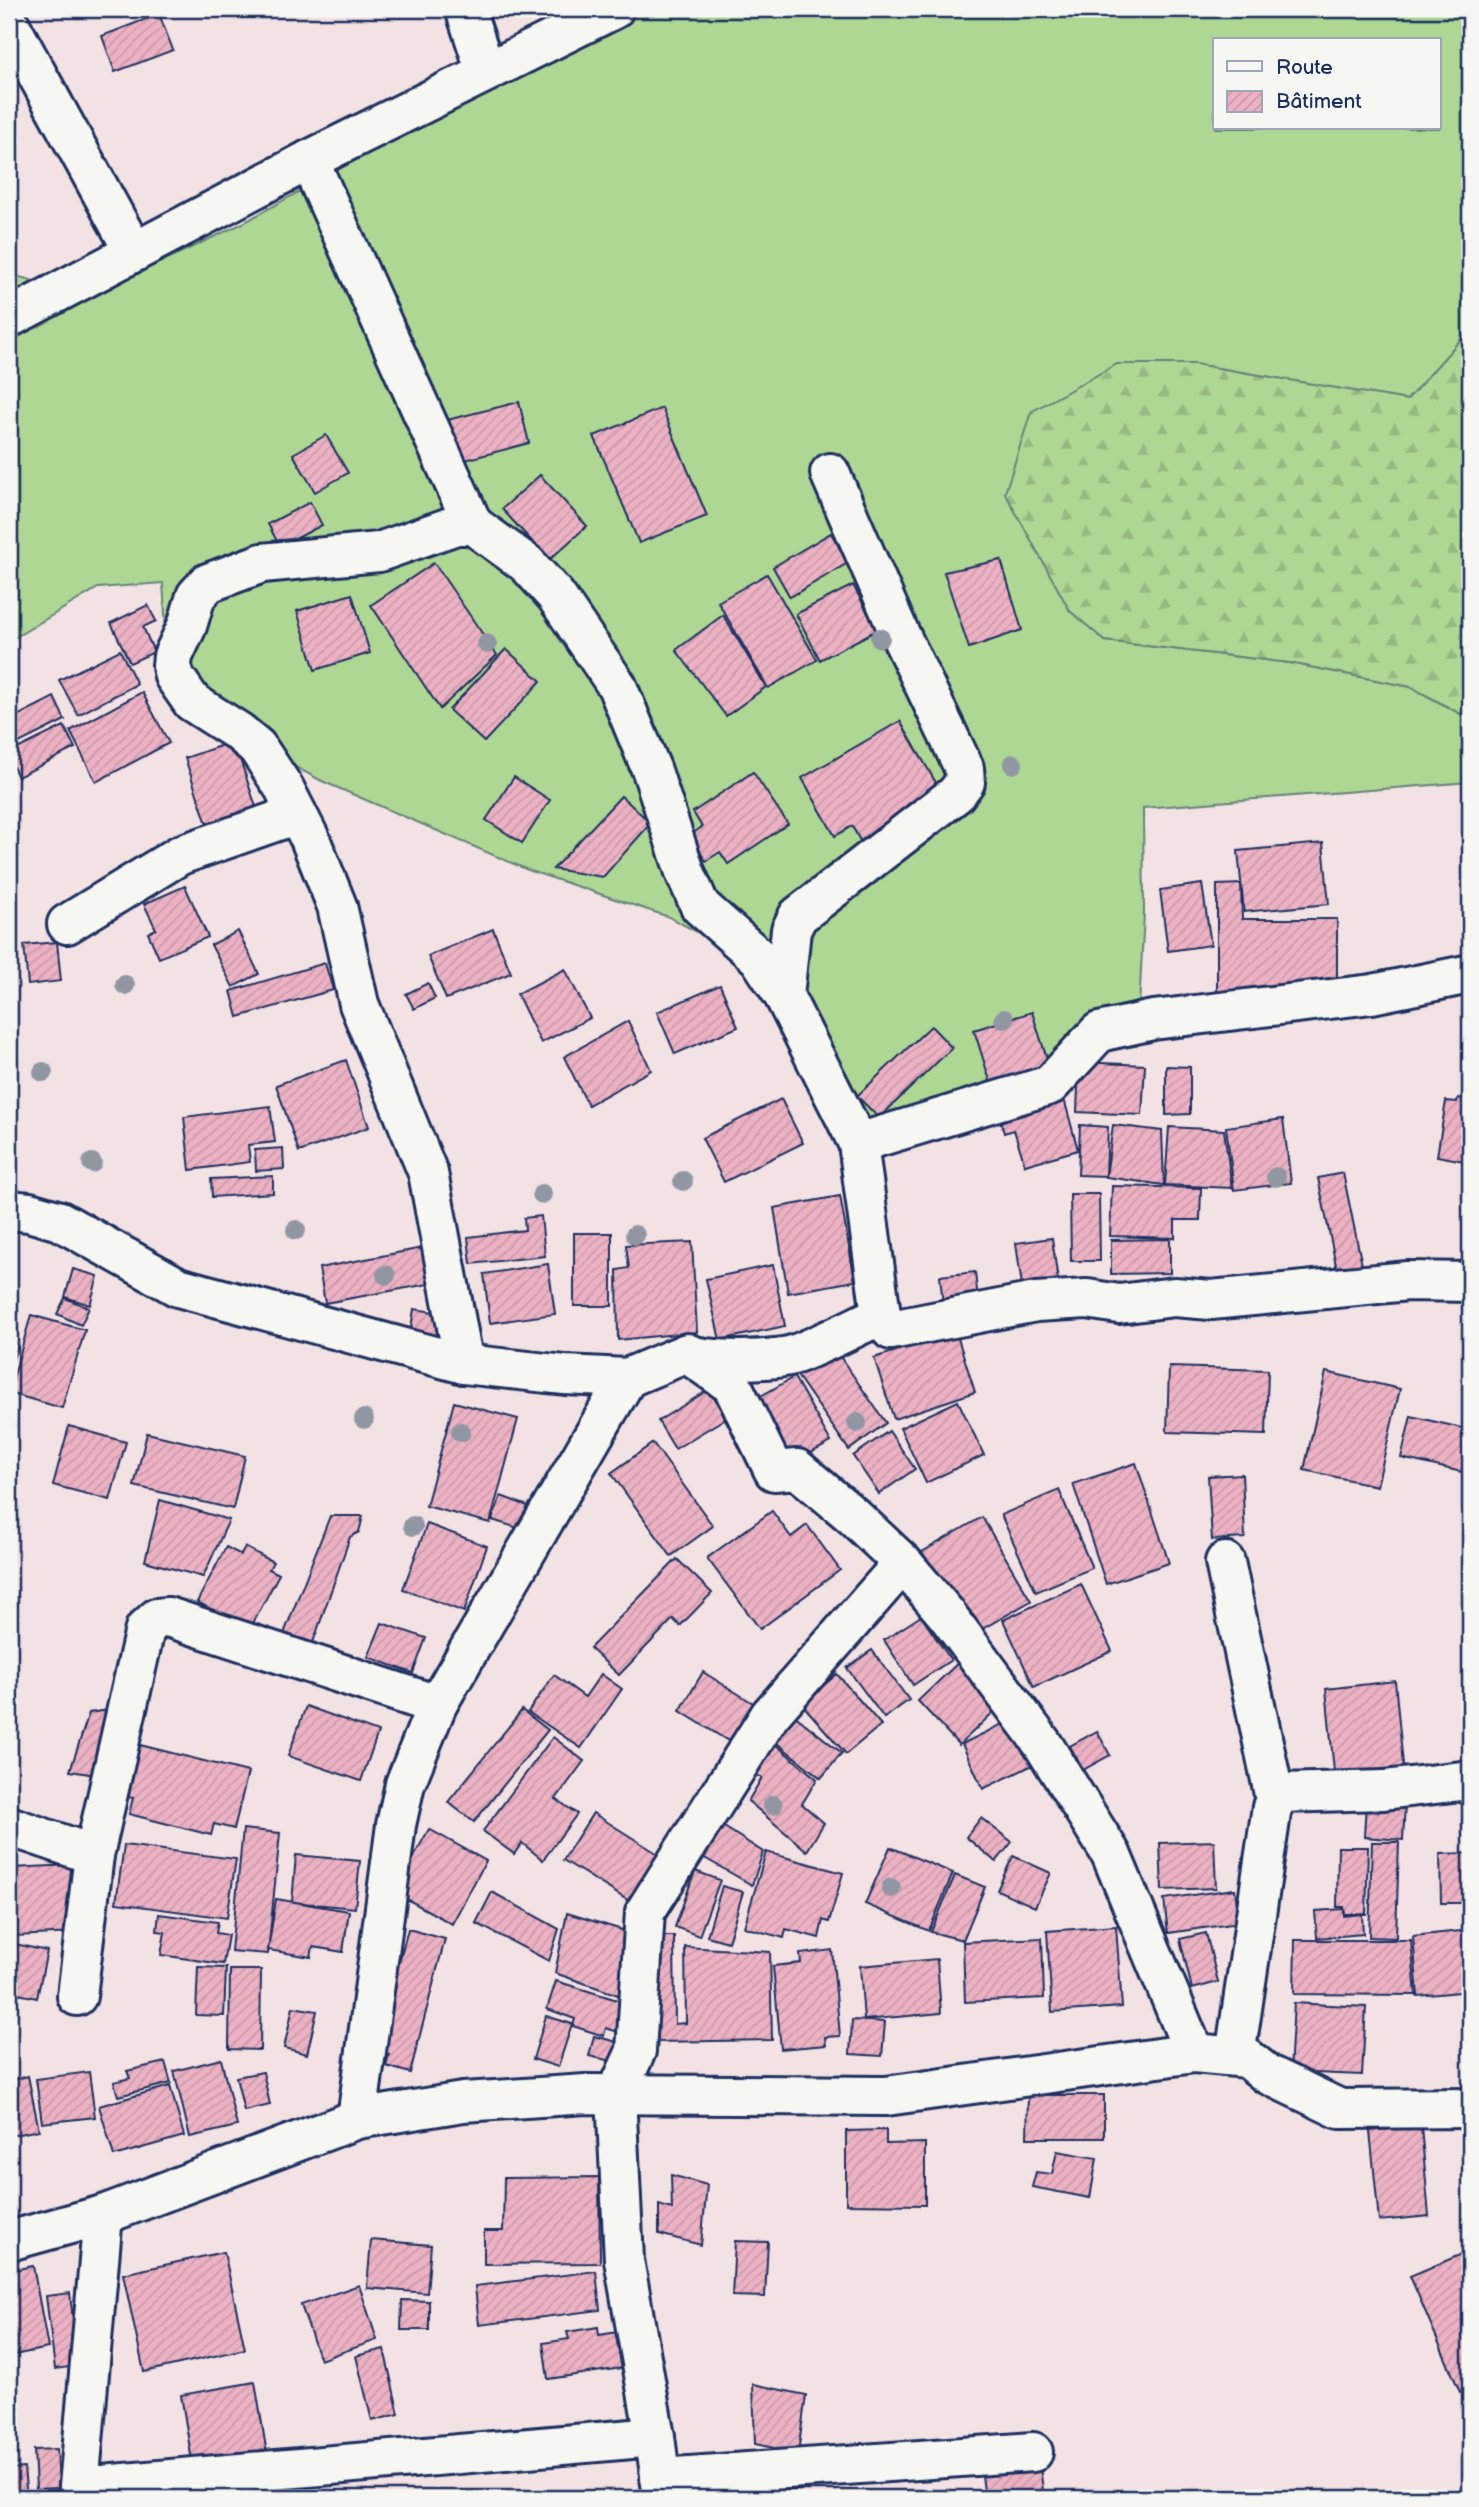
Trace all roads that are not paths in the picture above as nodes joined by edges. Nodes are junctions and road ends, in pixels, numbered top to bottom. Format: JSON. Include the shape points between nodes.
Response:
{"nodes":[{"id":1,"x":465,"y":9,"type":"edge"},
{"id":2,"x":614,"y":9,"type":"edge"},
{"id":3,"x":9,"y":23,"type":"edge"},
{"id":4,"x":486,"y":72,"type":"junction"},
{"id":5,"x":309,"y":160,"type":"junction"},
{"id":6,"x":134,"y":252,"type":"junction"},
{"id":7,"x":9,"y":318,"type":"edge"},
{"id":8,"x":830,"y":473,"type":"dead end"},
{"id":9,"x":473,"y":525,"type":"junction"},
{"id":10,"x":298,"y":814,"type":"junction"},
{"id":11,"x":67,"y":924,"type":"dead end"},
{"id":12,"x":1470,"y":974,"type":"edge"},
{"id":13,"x":784,"y":996,"type":"junction"},
{"id":14,"x":858,"y":1143,"type":"junction"},
{"id":15,"x":9,"y":1210,"type":"edge"},
{"id":16,"x":1470,"y":1282,"type":"edge"},
{"id":17,"x":881,"y":1315,"type":"junction"},
{"id":18,"x":687,"y":1353,"type":"junction"},
{"id":19,"x":464,"y":1364,"type":"junction"},
{"id":20,"x":627,"y":1378,"type":"junction"},
{"id":21,"x":1225,"y":1562,"type":"dead end"},
{"id":22,"x":903,"y":1563,"type":"junction"},
{"id":23,"x":437,"y":1705,"type":"junction"},
{"id":24,"x":1470,"y":1780,"type":"edge"},
{"id":25,"x":1275,"y":1799,"type":"junction"},
{"id":26,"x":9,"y":1826,"type":"edge"},
{"id":27,"x":94,"y":1855,"type":"junction"},
{"id":28,"x":77,"y":1996,"type":"dead end"},
{"id":29,"x":1194,"y":2053,"type":"junction"},
{"id":30,"x":1235,"y":2056,"type":"junction"},
{"id":31,"x":617,"y":2095,"type":"junction"},
{"id":32,"x":1470,"y":2108,"type":"edge"},
{"id":33,"x":357,"y":2119,"type":"junction"},
{"id":34,"x":103,"y":2215,"type":"junction"},
{"id":35,"x":9,"y":2241,"type":"edge"},
{"id":36,"x":655,"y":2437,"type":"junction"},
{"id":37,"x":1033,"y":2452,"type":"dead end"},
{"id":38,"x":662,"y":2488,"type":"edge"},
{"id":39,"x":79,"y":2493,"type":"edge"}],
"edges":[{"from":1,"to":4,"type":"street"},
{"from":2,"to":4,"type":"street"},
{"from":3,"to":6,"type":"street"},
{"from":4,"to":5,"type":"street"},
{"from":5,"to":6,"type":"street"},
{"from":5,"to":9,"type":"street"},
{"from":6,"to":7,"type":"street"},
{"from":8,"to":13,"type":"street","via":[[964,768],[965,782],[956,794],[798,916],[791,930]]},
{"from":9,"to":10,"type":"street","via":[[456,525],[379,552],[262,563],[208,583],[196,596],[173,656],[174,676],[192,702],[257,747]]},
{"from":9,"to":13,"type":"street","via":[[527,565],[556,596],[617,686],[700,906],[759,958]]},
{"from":10,"to":11,"type":"street","via":[[180,855]]},
{"from":10,"to":19,"type":"street","via":[[337,906],[359,1004],[428,1173]]},
{"from":12,"to":14,"type":"street","via":[[1373,994],[1153,1020],[1099,1031],[1050,1085]]},
{"from":13,"to":14,"type":"street"},
{"from":14,"to":17,"type":"street"},
{"from":15,"to":19,"type":"street","via":[[60,1222],[178,1287]]},
{"from":16,"to":17,"type":"street","via":[[1408,1281],[1211,1300],[1036,1302],[891,1331]]},
{"from":17,"to":18,"type":"street","via":[[793,1355],[728,1361]]},
{"from":18,"to":20,"type":"street"},
{"from":18,"to":22,"type":"street","via":[[732,1385],[774,1471],[797,1469]]},
{"from":19,"to":20,"type":"street"},
{"from":20,"to":23,"type":"street"},
{"from":21,"to":25,"type":"street"},
{"from":22,"to":29,"type":"street","via":[[1042,1743],[1111,1854]]},
{"from":22,"to":31,"type":"street","via":[[770,1715],[645,1912],[636,2052]]},
{"from":23,"to":27,"type":"street","via":[[167,1617],[157,1618],[145,1629]]},
{"from":23,"to":33,"type":"street","via":[[405,1784],[396,1825]]},
{"from":24,"to":25,"type":"street","via":[[1384,1790],[1281,1793]]},
{"from":25,"to":30,"type":"street"},
{"from":26,"to":27,"type":"street"},
{"from":27,"to":28,"type":"street"},
{"from":29,"to":30,"type":"street"},
{"from":29,"to":31,"type":"street","via":[[886,2096]]},
{"from":30,"to":32,"type":"street","via":[[1247,2058],[1267,2074],[1340,2109]]},
{"from":31,"to":33,"type":"street","via":[[463,2102]]},
{"from":31,"to":36,"type":"street","via":[[624,2260]]},
{"from":33,"to":34,"type":"street"},
{"from":34,"to":35,"type":"street"},
{"from":34,"to":39,"type":"street"},
{"from":36,"to":38,"type":"street"},
{"from":36,"to":39,"type":"street"},
{"from":37,"to":38,"type":"street"}]}
